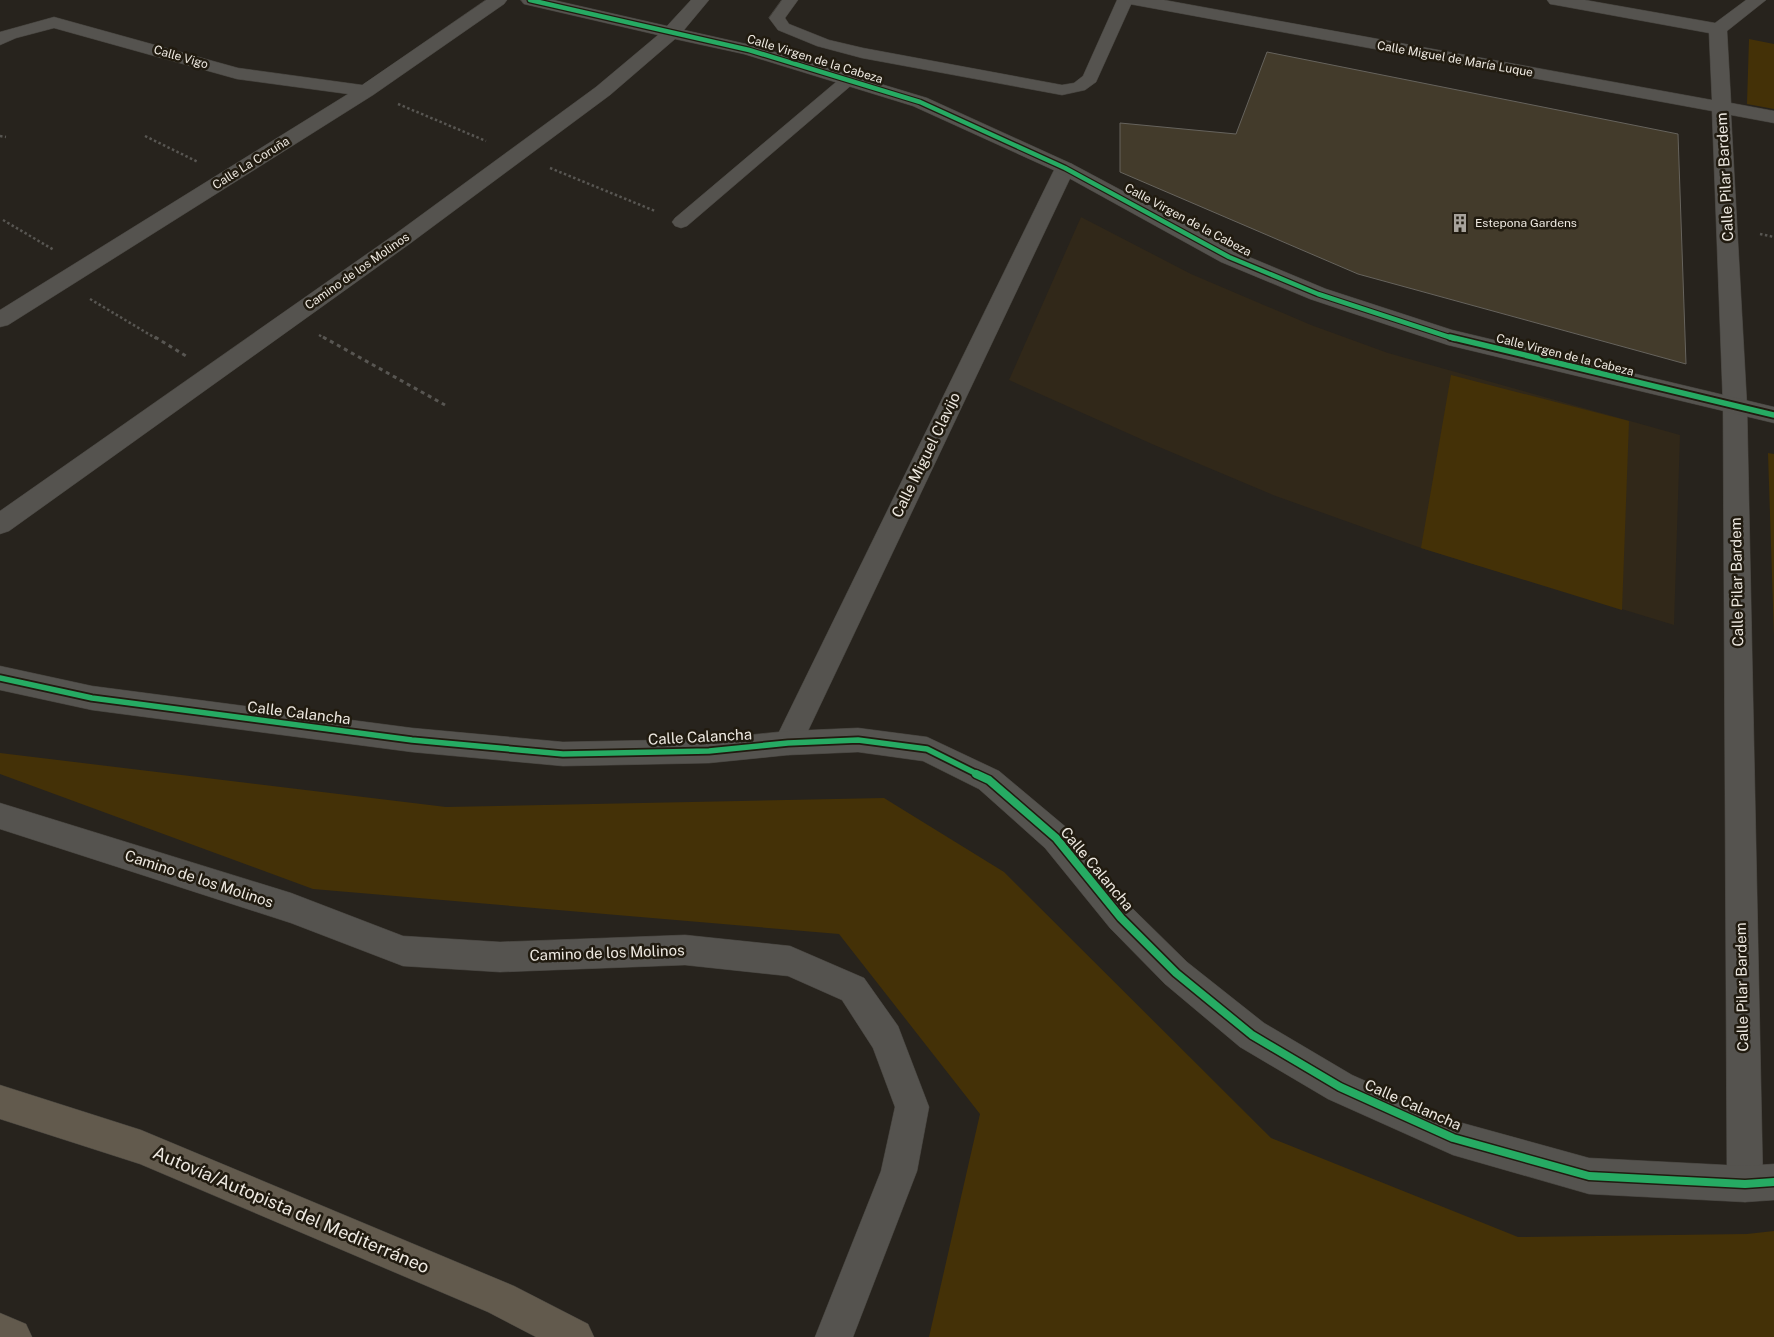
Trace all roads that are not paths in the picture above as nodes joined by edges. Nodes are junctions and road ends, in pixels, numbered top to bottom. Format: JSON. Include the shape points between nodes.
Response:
{"nodes":[{"id":1,"x":498,"y":0,"type":"edge"},
{"id":2,"x":530,"y":0,"type":"edge"},
{"id":3,"x":700,"y":0,"type":"edge"},
{"id":4,"x":790,"y":0,"type":"edge"},
{"id":5,"x":1125,"y":0,"type":"edge"},
{"id":6,"x":1135,"y":0,"type":"edge"},
{"id":7,"x":1556,"y":0,"type":"edge"},
{"id":8,"x":1757,"y":0,"type":"edge"},
{"id":9,"x":1718,"y":29,"type":"junction"},
{"id":10,"x":670,"y":34,"type":"junction"},
{"id":11,"x":0,"y":40,"type":"edge"},
{"id":12,"x":848,"y":80,"type":"junction"},
{"id":13,"x":366,"y":91,"type":"junction"},
{"id":14,"x":1722,"y":108,"type":"junction"},
{"id":15,"x":1774,"y":118,"type":"edge"},
{"id":16,"x":1065,"y":168,"type":"junction"},
{"id":17,"x":681,"y":222,"type":"dead end"},
{"id":18,"x":0,"y":320,"type":"edge"},
{"id":19,"x":1735,"y":406,"type":"junction"},
{"id":20,"x":1774,"y":415,"type":"edge"},
{"id":21,"x":2,"y":520,"type":"edge"},
{"id":22,"x":0,"y":678,"type":"edge"},
{"id":23,"x":788,"y":743,"type":"junction"},
{"id":24,"x":0,"y":816,"type":"edge"},
{"id":25,"x":0,"y":1102,"type":"edge"},
{"id":26,"x":1759,"y":1183,"type":"edge"},
{"id":27,"x":0,"y":1332,"type":"edge"},
{"id":28,"x":13,"y":1337,"type":"edge"},
{"id":29,"x":575,"y":1337,"type":"edge"},
{"id":30,"x":834,"y":1337,"type":"edge"}],
"edges":[{"from":1,"to":13,"type":"street","name":"Calle La Coruña"},
{"from":2,"to":10,"type":"street","name":"Calle Virgen de la Cabeza"},
{"from":3,"to":10,"type":"street","name":"Camino de los Molinos"},
{"from":4,"to":5,"type":"lane","via":[[777,18],[783,28],[823,43],[1062,90],[1079,87],[1090,80]]},
{"from":6,"to":14,"type":"street","name":"Calle Miguel de María Luque"},
{"from":7,"to":9,"type":"street"},
{"from":8,"to":9,"type":"street"},
{"from":9,"to":14,"type":"street","name":"Calle Pilar Bardem"},
{"from":10,"to":12,"type":"street","name":"Calle Virgen de la Cabeza","via":[[749,50]]},
{"from":10,"to":21,"type":"street","name":"Camino de los Molinos","via":[[603,91],[401,240]]},
{"from":11,"to":13,"type":"street","name":"Calle Vigo","via":[[10,34],[54,22],[237,73]]},
{"from":12,"to":16,"type":"street","name":"Calle Virgen de la Cabeza","via":[[920,102]]},
{"from":12,"to":17,"type":"lane"},
{"from":13,"to":18,"type":"street","name":"Calle La Coruña"},
{"from":14,"to":15,"type":"street","name":"Calle Miguel de María Luque"},
{"from":14,"to":19,"type":"street","name":"Calle Pilar Bardem"},
{"from":16,"to":19,"type":"street","name":"Calle Virgen de la Cabeza","via":[[1229,256],[1318,294],[1448,338]]},
{"from":16,"to":23,"type":"street","name":"Calle Miguel Clavijo"},
{"from":19,"to":20,"type":"street","name":"Calle Virgen de la Cabeza"},
{"from":19,"to":26,"type":"street","name":"Calle Pilar Bardem"},
{"from":22,"to":23,"type":"street","name":"Calle Calancha","via":[[92,698],[412,740],[564,754],[709,751]]},
{"from":23,"to":26,"type":"street","name":"Calle Calancha","via":[[858,740],[927,749],[989,780],[1056,838],[1122,918],[1176,973],[1252,1035],[1340,1087],[1453,1138],[1589,1176]]},
{"from":24,"to":30,"type":"street","name":"Camino de los Molinos","via":[[291,908],[403,951],[500,957],[685,950],[790,961],[853,989],[886,1038],[912,1107],[898,1171]]},
{"from":25,"to":29,"type":"highway","name":"Autovía/Autopista del Mediterráneo","via":[[141,1147],[501,1299]]},
{"from":27,"to":28,"type":"highway"}]}
